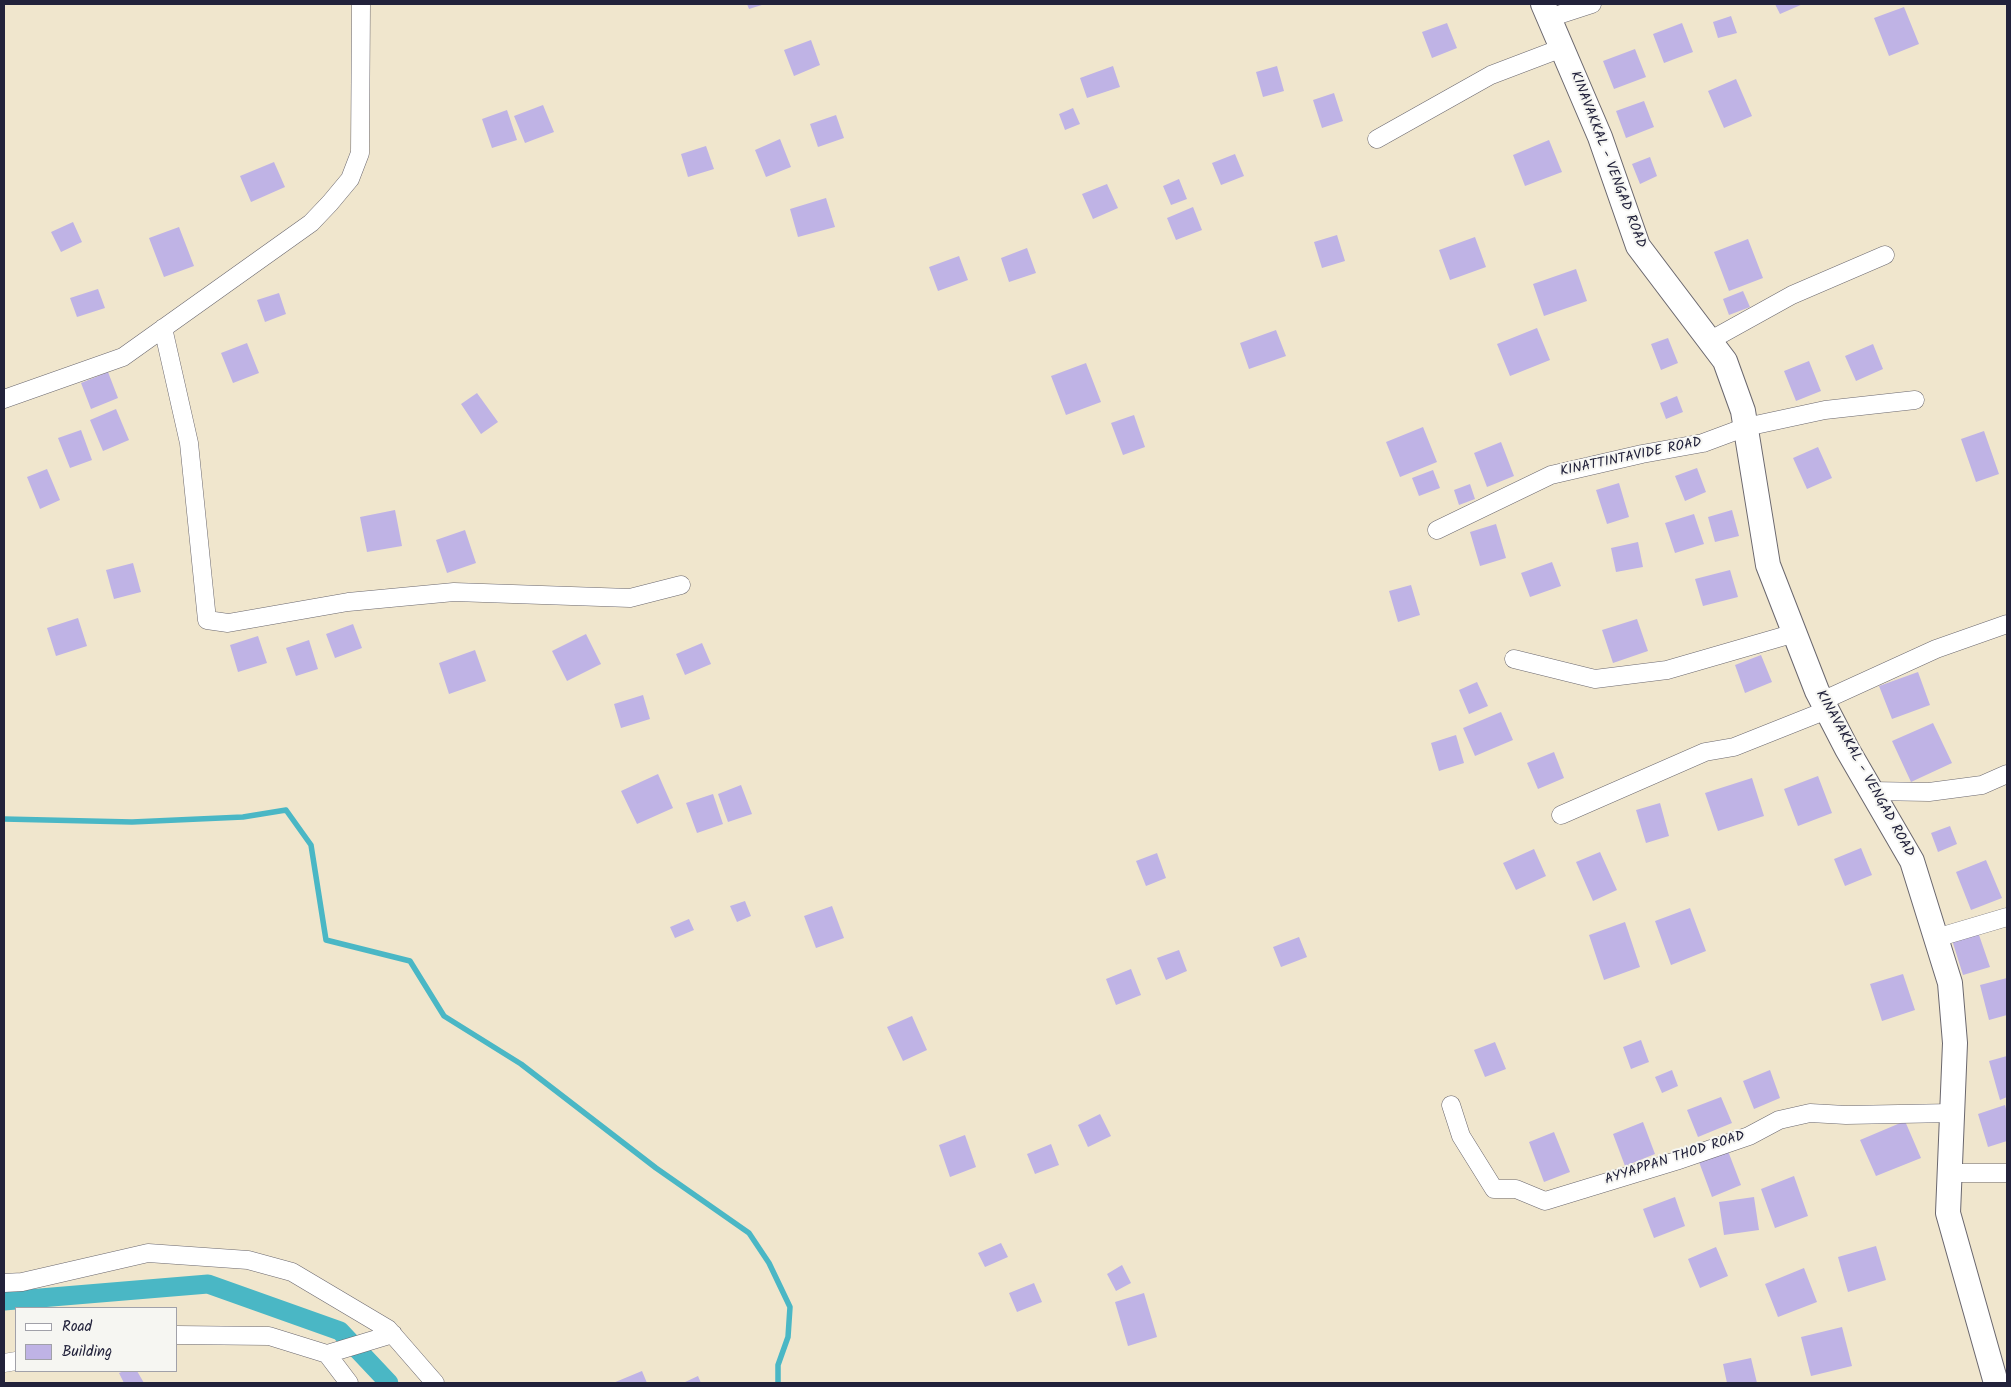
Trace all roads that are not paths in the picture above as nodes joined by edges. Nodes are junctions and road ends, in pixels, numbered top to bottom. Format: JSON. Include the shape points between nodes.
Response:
{"nodes":[{"id":1,"x":361,"y":4,"type":"edge"},
{"id":2,"x":1592,"y":4,"type":"edge"},
{"id":3,"x":1546,"y":11,"type":"edge"},
{"id":4,"x":1562,"y":48,"type":"junction"},
{"id":5,"x":1377,"y":139,"type":"dead end"},
{"id":6,"x":1885,"y":255,"type":"dead end"},
{"id":7,"x":163,"y":328,"type":"junction"},
{"id":8,"x":1709,"y":341,"type":"junction"},
{"id":9,"x":4,"y":399,"type":"edge"},
{"id":10,"x":1915,"y":400,"type":"dead end"},
{"id":11,"x":1746,"y":427,"type":"junction"},
{"id":12,"x":1437,"y":530,"type":"dead end"},
{"id":13,"x":681,"y":585,"type":"dead end"},
{"id":14,"x":2007,"y":624,"type":"edge"},
{"id":15,"x":1795,"y":633,"type":"junction"},
{"id":16,"x":1514,"y":659,"type":"dead end"},
{"id":17,"x":1825,"y":706,"type":"junction"},
{"id":18,"x":2007,"y":774,"type":"edge"},
{"id":19,"x":1872,"y":791,"type":"junction"},
{"id":20,"x":1561,"y":815,"type":"dead end"},
{"id":21,"x":2007,"y":917,"type":"edge"},
{"id":22,"x":1936,"y":938,"type":"junction"},
{"id":23,"x":1451,"y":1105,"type":"dead end"},
{"id":24,"x":1952,"y":1112,"type":"junction"},
{"id":25,"x":1950,"y":1173,"type":"junction"},
{"id":26,"x":2007,"y":1173,"type":"edge"},
{"id":27,"x":4,"y":1283,"type":"edge"},
{"id":28,"x":392,"y":1334,"type":"junction"},
{"id":29,"x":178,"y":1335,"type":"edge"},
{"id":30,"x":327,"y":1354,"type":"junction"},
{"id":31,"x":349,"y":1383,"type":"edge"},
{"id":32,"x":435,"y":1383,"type":"edge"},
{"id":33,"x":1996,"y":1383,"type":"edge"}],
"edges":[{"from":1,"to":7,"type":"street","via":[[360,153],[350,178],[311,223]]},
{"from":2,"to":3,"type":"street"},
{"from":3,"to":4,"type":"main road","name":"KINAVAKKAL - VENGAD ROAD"},
{"from":4,"to":5,"type":"street","via":[[1492,75]]},
{"from":4,"to":8,"type":"main road","name":"KINAVAKKAL - VENGAD ROAD","via":[[1600,137],[1638,246]]},
{"from":6,"to":8,"type":"street","via":[[1792,295]]},
{"from":7,"to":9,"type":"street","via":[[123,357]]},
{"from":7,"to":13,"type":"street","via":[[189,443],[207,620],[228,623],[348,602],[454,592],[630,598]]},
{"from":8,"to":11,"type":"main road","name":"KINAVAKKAL - VENGAD ROAD","via":[[1725,361]]},
{"from":10,"to":11,"type":"street","name":"KINATTINTAVIDE ROAD","via":[[1825,410]]},
{"from":11,"to":12,"type":"street","name":"KINATTINTAVIDE ROAD","via":[[1703,443],[1552,475]]},
{"from":11,"to":15,"type":"main road","name":"KINAVAKKAL - VENGAD ROAD","via":[[1768,564]]},
{"from":14,"to":17,"type":"street","via":[[1936,648]]},
{"from":15,"to":16,"type":"street","via":[[1667,670],[1595,679]]},
{"from":15,"to":17,"type":"main road","name":"KINAVAKKAL - VENGAD ROAD"},
{"from":17,"to":19,"type":"main road","name":"KINAVAKKAL - VENGAD ROAD"},
{"from":17,"to":20,"type":"street","via":[[1734,747],[1705,752]]},
{"from":18,"to":19,"type":"street","via":[[1982,785],[1929,792]]},
{"from":19,"to":22,"type":"main road","name":"KINAVAKKAL - VENGAD ROAD","via":[[1912,861]]},
{"from":21,"to":22,"type":"street"},
{"from":22,"to":24,"type":"main road","name":"KINAVAKKAL - VENGAD ROAD","via":[[1950,983],[1955,1043]]},
{"from":23,"to":24,"type":"street","name":"AYYAPPAN THOD ROAD","via":[[1461,1136],[1494,1189],[1516,1189],[1545,1201],[1676,1161],[1749,1136],[1779,1120],[1810,1113]]},
{"from":24,"to":25,"type":"main road","name":"KINAVAKKAL - VENGAD ROAD"},
{"from":25,"to":26,"type":"street"},
{"from":25,"to":33,"type":"main road","name":"KINAVAKKAL - VENGAD ROAD","via":[[1948,1213]]},
{"from":27,"to":28,"type":"street","via":[[22,1282],[148,1253],[248,1260],[292,1272]]},
{"from":28,"to":30,"type":"street"},
{"from":28,"to":32,"type":"street"},
{"from":29,"to":30,"type":"street","via":[[269,1336]]},
{"from":30,"to":31,"type":"street"}]}
